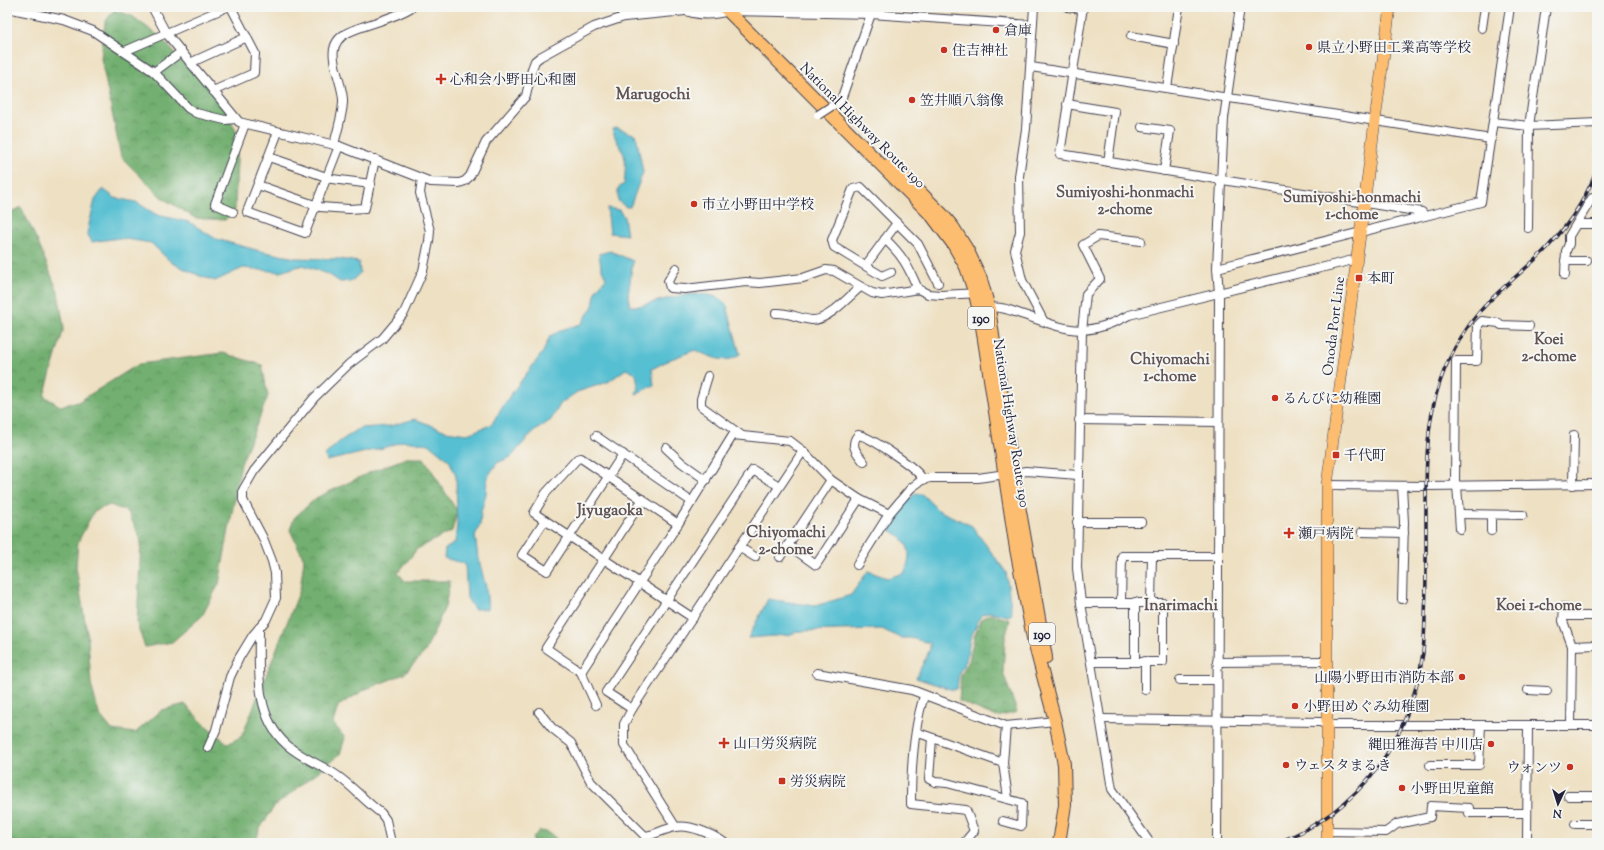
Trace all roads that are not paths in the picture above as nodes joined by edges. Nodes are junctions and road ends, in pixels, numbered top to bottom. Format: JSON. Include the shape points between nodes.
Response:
{"nodes":[{"id":1,"x":152,"y":7,"type":"edge"},
{"id":2,"x":227,"y":7,"type":"edge"},
{"id":3,"x":231,"y":7,"type":"edge"},
{"id":4,"x":412,"y":7,"type":"edge"},
{"id":5,"x":620,"y":7,"type":"edge"},
{"id":6,"x":676,"y":7,"type":"edge"},
{"id":7,"x":1034,"y":7,"type":"edge"},
{"id":8,"x":1067,"y":7,"type":"edge"},
{"id":9,"x":1179,"y":7,"type":"edge"},
{"id":10,"x":1240,"y":7,"type":"edge"},
{"id":11,"x":1390,"y":7,"type":"edge"},
{"id":12,"x":1485,"y":7,"type":"edge"},
{"id":13,"x":1510,"y":7,"type":"edge"},
{"id":14,"x":1546,"y":7,"type":"edge"},
{"id":15,"x":7,"y":8,"type":"edge"},
{"id":16,"x":1082,"y":8,"type":"edge"},
{"id":17,"x":738,"y":10,"type":"edge"},
{"id":18,"x":685,"y":11,"type":"junction"},
{"id":19,"x":870,"y":11,"type":"edge"},
{"id":20,"x":624,"y":16,"type":"junction"},
{"id":21,"x":1032,"y":24,"type":"junction"},
{"id":22,"x":1482,"y":28,"type":"dead end"},
{"id":23,"x":166,"y":33,"type":"junction"},
{"id":24,"x":1131,"y":36,"type":"dead end"},
{"id":25,"x":247,"y":37,"type":"junction"},
{"id":26,"x":1174,"y":44,"type":"junction"},
{"id":27,"x":125,"y":51,"type":"junction"},
{"id":28,"x":180,"y":52,"type":"junction"},
{"id":29,"x":190,"y":63,"type":"junction"},
{"id":30,"x":1031,"y":67,"type":"junction"},
{"id":31,"x":154,"y":72,"type":"junction"},
{"id":32,"x":1072,"y":73,"type":"junction"},
{"id":33,"x":1167,"y":88,"type":"junction"},
{"id":34,"x":213,"y":91,"type":"junction"},
{"id":35,"x":1226,"y":97,"type":"junction"},
{"id":36,"x":1067,"y":104,"type":"junction"},
{"id":37,"x":818,"y":115,"type":"dead end"},
{"id":38,"x":236,"y":119,"type":"junction"},
{"id":39,"x":1376,"y":121,"type":"junction"},
{"id":40,"x":1493,"y":122,"type":"junction"},
{"id":41,"x":1597,"y":123,"type":"edge"},
{"id":42,"x":244,"y":124,"type":"junction"},
{"id":43,"x":1529,"y":126,"type":"junction"},
{"id":44,"x":1142,"y":127,"type":"dead end"},
{"id":45,"x":278,"y":132,"type":"junction"},
{"id":46,"x":1491,"y":139,"type":"junction"},
{"id":47,"x":336,"y":146,"type":"junction"},
{"id":48,"x":269,"y":157,"type":"junction"},
{"id":49,"x":375,"y":159,"type":"junction"},
{"id":50,"x":1108,"y":162,"type":"junction"},
{"id":51,"x":1164,"y":171,"type":"junction"},
{"id":52,"x":327,"y":178,"type":"junction"},
{"id":53,"x":422,"y":179,"type":"junction"},
{"id":54,"x":1221,"y":180,"type":"junction"},
{"id":55,"x":371,"y":184,"type":"junction"},
{"id":56,"x":258,"y":185,"type":"junction"},
{"id":57,"x":1597,"y":198,"type":"edge"},
{"id":58,"x":1364,"y":203,"type":"junction"},
{"id":59,"x":316,"y":206,"type":"junction"},
{"id":60,"x":232,"y":212,"type":"dead end"},
{"id":61,"x":1424,"y":216,"type":"junction"},
{"id":62,"x":897,"y":223,"type":"junction"},
{"id":63,"x":1578,"y":224,"type":"junction"},
{"id":64,"x":1597,"y":224,"type":"edge"},
{"id":65,"x":1528,"y":228,"type":"dead end"},
{"id":66,"x":1360,"y":233,"type":"junction"},
{"id":67,"x":885,"y":239,"type":"junction"},
{"id":68,"x":1141,"y":241,"type":"dead end"},
{"id":69,"x":1357,"y":259,"type":"junction"},
{"id":70,"x":1565,"y":261,"type":"junction"},
{"id":71,"x":1587,"y":261,"type":"dead end"},
{"id":72,"x":866,"y":265,"type":"junction"},
{"id":73,"x":676,"y":268,"type":"dead end"},
{"id":74,"x":1217,"y":268,"type":"junction"},
{"id":75,"x":891,"y":272,"type":"dead end"},
{"id":76,"x":1565,"y":275,"type":"dead end"},
{"id":77,"x":938,"y":283,"type":"dead end"},
{"id":78,"x":860,"y":287,"type":"junction"},
{"id":79,"x":918,"y":289,"type":"junction"},
{"id":80,"x":980,"y":293,"type":"junction"},
{"id":81,"x":1219,"y":293,"type":"junction"},
{"id":82,"x":989,"y":308,"type":"junction"},
{"id":83,"x":776,"y":313,"type":"dead end"},
{"id":84,"x":1042,"y":320,"type":"junction"},
{"id":85,"x":1529,"y":326,"type":"dead end"},
{"id":86,"x":1082,"y":331,"type":"junction"},
{"id":87,"x":708,"y":376,"type":"dead end"},
{"id":88,"x":1079,"y":420,"type":"junction"},
{"id":89,"x":1218,"y":422,"type":"junction"},
{"id":90,"x":741,"y":435,"type":"junction"},
{"id":91,"x":1574,"y":435,"type":"dead end"},
{"id":92,"x":596,"y":436,"type":"dead end"},
{"id":93,"x":666,"y":448,"type":"dead end"},
{"id":94,"x":803,"y":451,"type":"junction"},
{"id":95,"x":623,"y":454,"type":"junction"},
{"id":96,"x":864,"y":462,"type":"dead end"},
{"id":97,"x":1008,"y":473,"type":"junction"},
{"id":98,"x":1078,"y":475,"type":"junction"},
{"id":99,"x":608,"y":477,"type":"junction"},
{"id":100,"x":706,"y":480,"type":"junction"},
{"id":101,"x":831,"y":480,"type":"junction"},
{"id":102,"x":924,"y":480,"type":"junction"},
{"id":103,"x":1573,"y":484,"type":"junction"},
{"id":104,"x":1597,"y":484,"type":"edge"},
{"id":105,"x":1327,"y":485,"type":"junction"},
{"id":106,"x":1456,"y":485,"type":"junction"},
{"id":107,"x":779,"y":486,"type":"junction"},
{"id":108,"x":1402,"y":486,"type":"junction"},
{"id":109,"x":643,"y":499,"type":"junction"},
{"id":110,"x":859,"y":499,"type":"junction"},
{"id":111,"x":692,"y":502,"type":"junction"},
{"id":112,"x":889,"y":514,"type":"junction"},
{"id":113,"x":1460,"y":514,"type":"junction"},
{"id":114,"x":1491,"y":514,"type":"junction"},
{"id":115,"x":1523,"y":515,"type":"dead end"},
{"id":116,"x":545,"y":520,"type":"junction"},
{"id":117,"x":1077,"y":522,"type":"junction"},
{"id":118,"x":1141,"y":522,"type":"dead end"},
{"id":119,"x":678,"y":524,"type":"junction"},
{"id":120,"x":1460,"y":529,"type":"dead end"},
{"id":121,"x":1491,"y":531,"type":"dead end"},
{"id":122,"x":1362,"y":532,"type":"dead end"},
{"id":123,"x":1404,"y":533,"type":"junction"},
{"id":124,"x":570,"y":537,"type":"junction"},
{"id":125,"x":788,"y":545,"type":"junction"},
{"id":126,"x":739,"y":547,"type":"junction"},
{"id":127,"x":1152,"y":556,"type":"junction"},
{"id":128,"x":1218,"y":556,"type":"junction"},
{"id":129,"x":756,"y":557,"type":"dead end"},
{"id":130,"x":780,"y":557,"type":"dead end"},
{"id":131,"x":604,"y":560,"type":"junction"},
{"id":132,"x":857,"y":564,"type":"dead end"},
{"id":133,"x":639,"y":583,"type":"junction"},
{"id":134,"x":1402,"y":599,"type":"dead end"},
{"id":135,"x":666,"y":600,"type":"junction"},
{"id":136,"x":1121,"y":602,"type":"junction"},
{"id":137,"x":1135,"y":602,"type":"junction"},
{"id":138,"x":1081,"y":603,"type":"junction"},
{"id":139,"x":1152,"y":603,"type":"junction"},
{"id":140,"x":1597,"y":616,"type":"edge"},
{"id":141,"x":692,"y":618,"type":"junction"},
{"id":142,"x":259,"y":628,"type":"junction"},
{"id":143,"x":1597,"y":645,"type":"edge"},
{"id":144,"x":1572,"y":646,"type":"junction"},
{"id":145,"x":1135,"y":661,"type":"junction"},
{"id":146,"x":1144,"y":661,"type":"junction"},
{"id":147,"x":1328,"y":661,"type":"junction"},
{"id":148,"x":1092,"y":662,"type":"junction"},
{"id":149,"x":1217,"y":662,"type":"junction"},
{"id":150,"x":582,"y":672,"type":"junction"},
{"id":151,"x":817,"y":673,"type":"dead end"},
{"id":152,"x":1180,"y":680,"type":"dead end"},
{"id":153,"x":1217,"y":680,"type":"junction"},
{"id":154,"x":1145,"y":690,"type":"dead end"},
{"id":155,"x":1528,"y":690,"type":"dead end"},
{"id":156,"x":1547,"y":691,"type":"dead end"},
{"id":157,"x":924,"y":696,"type":"junction"},
{"id":158,"x":596,"y":705,"type":"dead end"},
{"id":159,"x":632,"y":708,"type":"junction"},
{"id":160,"x":539,"y":712,"type":"dead end"},
{"id":161,"x":1102,"y":719,"type":"junction"},
{"id":162,"x":1055,"y":721,"type":"junction"},
{"id":163,"x":1217,"y":722,"type":"junction"},
{"id":164,"x":1328,"y":725,"type":"junction"},
{"id":165,"x":1481,"y":725,"type":"junction"},
{"id":166,"x":1528,"y":725,"type":"junction"},
{"id":167,"x":1571,"y":725,"type":"junction"},
{"id":168,"x":1597,"y":725,"type":"edge"},
{"id":169,"x":1006,"y":726,"type":"junction"},
{"id":170,"x":916,"y":732,"type":"junction"},
{"id":171,"x":932,"y":738,"type":"junction"},
{"id":172,"x":208,"y":748,"type":"dead end"},
{"id":173,"x":1003,"y":763,"type":"junction"},
{"id":174,"x":1430,"y":765,"type":"dead end"},
{"id":175,"x":1568,"y":796,"type":"dead end"},
{"id":176,"x":1597,"y":796,"type":"edge"},
{"id":177,"x":1008,"y":798,"type":"junction"},
{"id":178,"x":1527,"y":813,"type":"junction"},
{"id":179,"x":1003,"y":821,"type":"dead end"},
{"id":180,"x":1575,"y":824,"type":"dead end"},
{"id":181,"x":1597,"y":824,"type":"edge"},
{"id":182,"x":675,"y":826,"type":"junction"},
{"id":183,"x":1327,"y":831,"type":"junction"},
{"id":184,"x":643,"y":840,"type":"edge"},
{"id":185,"x":391,"y":843,"type":"edge"},
{"id":186,"x":725,"y":843,"type":"edge"},
{"id":187,"x":964,"y":843,"type":"edge"},
{"id":188,"x":1060,"y":843,"type":"edge"},
{"id":189,"x":1150,"y":843,"type":"edge"},
{"id":190,"x":1217,"y":843,"type":"edge"},
{"id":191,"x":1327,"y":843,"type":"edge"},
{"id":192,"x":1527,"y":843,"type":"edge"}],
"edges":[{"from":1,"to":23,"type":"street"},
{"from":2,"to":23,"type":"street"},
{"from":3,"to":25,"type":"street"},
{"from":4,"to":47,"type":"street","via":[[346,34],[335,45],[334,58],[343,104]]},
{"from":5,"to":20,"type":"street"},
{"from":6,"to":18,"type":"street"},
{"from":7,"to":21,"type":"street"},
{"from":8,"to":16,"type":"street"},
{"from":9,"to":26,"type":"street"},
{"from":10,"to":35,"type":"street"},
{"from":11,"to":39,"type":"main road","name":"Onoda Port Line"},
{"from":12,"to":22,"type":"street"},
{"from":13,"to":40,"type":"street"},
{"from":14,"to":43,"type":"street"},
{"from":15,"to":27,"type":"street","via":[[82,26]]},
{"from":16,"to":32,"type":"street"},
{"from":17,"to":18,"type":"street","via":[[718,14],[694,14]]},
{"from":17,"to":19,"type":"street"},
{"from":17,"to":80,"type":"highway","name":"National Highway Route 190","number":"190","via":[[932,216],[959,254]]},
{"from":18,"to":20,"type":"street"},
{"from":19,"to":21,"type":"street"},
{"from":19,"to":37,"type":"street","bridge":true,"via":[[841,100]]},
{"from":20,"to":53,"type":"street","via":[[594,27],[535,61],[526,96],[486,142],[470,176],[465,181],[446,183]]},
{"from":21,"to":30,"type":"street"},
{"from":23,"to":27,"type":"street"},
{"from":23,"to":28,"type":"street"},
{"from":24,"to":26,"type":"street"},
{"from":25,"to":29,"type":"street"},
{"from":25,"to":34,"type":"street","via":[[255,52],[254,73]]},
{"from":26,"to":33,"type":"street"},
{"from":27,"to":31,"type":"street"},
{"from":28,"to":29,"type":"street"},
{"from":28,"to":31,"type":"street"},
{"from":29,"to":34,"type":"street"},
{"from":30,"to":32,"type":"street"},
{"from":30,"to":84,"type":"street","via":[[1019,176],[1020,232],[1015,250],[1022,280]]},
{"from":31,"to":38,"type":"street","via":[[188,108],[196,113],[225,120]]},
{"from":32,"to":33,"type":"street"},
{"from":32,"to":36,"type":"street"},
{"from":33,"to":35,"type":"street"},
{"from":34,"to":38,"type":"street"},
{"from":35,"to":39,"type":"street"},
{"from":35,"to":54,"type":"street"},
{"from":36,"to":50,"type":"street","via":[[1060,154]]},
{"from":36,"to":50,"type":"street","via":[[1115,112]]},
{"from":38,"to":42,"type":"street"},
{"from":39,"to":46,"type":"street"},
{"from":39,"to":58,"type":"main road","name":"Onoda Port Line"},
{"from":40,"to":43,"type":"street"},
{"from":40,"to":46,"type":"street"},
{"from":41,"to":43,"type":"street"},
{"from":42,"to":45,"type":"street"},
{"from":42,"to":60,"type":"street","via":[[215,204]]},
{"from":43,"to":65,"type":"street"},
{"from":44,"to":51,"type":"street","via":[[1170,132]]},
{"from":45,"to":47,"type":"street"},
{"from":45,"to":48,"type":"street"},
{"from":46,"to":61,"type":"street","via":[[1481,202]]},
{"from":47,"to":49,"type":"street"},
{"from":47,"to":52,"type":"street"},
{"from":48,"to":52,"type":"street"},
{"from":48,"to":56,"type":"street"},
{"from":49,"to":53,"type":"street"},
{"from":49,"to":55,"type":"street"},
{"from":50,"to":51,"type":"street"},
{"from":51,"to":54,"type":"street"},
{"from":52,"to":55,"type":"street"},
{"from":52,"to":59,"type":"street"},
{"from":53,"to":142,"type":"street","via":[[420,193],[430,231],[429,241],[423,271],[404,313],[382,339],[349,364],[314,398],[254,472],[243,490],[243,500],[263,538],[276,574],[276,598],[266,620]]},
{"from":54,"to":58,"type":"street"},
{"from":54,"to":74,"type":"street"},
{"from":55,"to":59,"type":"street","via":[[365,208]]},
{"from":56,"to":59,"type":"street"},
{"from":56,"to":59,"type":"street","via":[[247,212],[297,231],[305,233]]},
{"from":57,"to":63,"type":"street","via":[[1592,198]]},
{"from":58,"to":61,"type":"street","via":[[1422,212]]},
{"from":58,"to":66,"type":"main road","name":"Onoda Port Line"},
{"from":61,"to":66,"type":"street"},
{"from":62,"to":67,"type":"street"},
{"from":62,"to":72,"type":"street","via":[[861,187],[853,189],[832,240],[834,247]]},
{"from":62,"to":77,"type":"street","via":[[918,244]]},
{"from":63,"to":64,"type":"street"},
{"from":63,"to":70,"type":"street","via":[[1569,236]]},
{"from":66,"to":69,"type":"main road","name":"Onoda Port Line"},
{"from":66,"to":74,"type":"street"},
{"from":67,"to":72,"type":"street"},
{"from":67,"to":79,"type":"street","via":[[906,262]]},
{"from":68,"to":86,"type":"street","via":[[1098,236],[1083,245],[1100,280],[1086,294]]},
{"from":69,"to":81,"type":"street"},
{"from":69,"to":105,"type":"main road","name":"Onoda Port Line"},
{"from":70,"to":71,"type":"street"},
{"from":70,"to":76,"type":"street"},
{"from":72,"to":75,"type":"street","via":[[882,276]]},
{"from":73,"to":78,"type":"street","via":[[668,281],[670,288],[760,283],[802,278],[826,270],[834,271]]},
{"from":74,"to":81,"type":"street"},
{"from":78,"to":79,"type":"street","via":[[882,295]]},
{"from":78,"to":83,"type":"street","via":[[823,318],[813,320],[784,312]]},
{"from":79,"to":80,"type":"street","via":[[928,294],[941,295]]},
{"from":80,"to":82,"type":"highway","name":"National Highway Route 190","number":"190"},
{"from":80,"to":97,"type":"highway","name":"National Highway Route 190","number":"190","via":[[981,320]]},
{"from":81,"to":86,"type":"street","via":[[1129,315]]},
{"from":81,"to":89,"type":"street"},
{"from":82,"to":84,"type":"street","via":[[1008,308]]},
{"from":82,"to":97,"type":"highway","name":"National Highway Route 190","number":"190"},
{"from":84,"to":86,"type":"street","via":[[1065,330]]},
{"from":85,"to":106,"type":"street","via":[[1482,321],[1478,325],[1477,361],[1456,361]]},
{"from":86,"to":88,"type":"street"},
{"from":87,"to":90,"type":"street","via":[[701,406]]},
{"from":88,"to":89,"type":"street"},
{"from":88,"to":98,"type":"street"},
{"from":89,"to":128,"type":"street"},
{"from":90,"to":94,"type":"street","via":[[790,441]]},
{"from":90,"to":100,"type":"street","via":[[733,435]]},
{"from":91,"to":103,"type":"street"},
{"from":92,"to":95,"type":"street"},
{"from":93,"to":100,"type":"street"},
{"from":94,"to":101,"type":"street"},
{"from":94,"to":107,"type":"street"},
{"from":95,"to":99,"type":"street"},
{"from":95,"to":111,"type":"street"},
{"from":96,"to":102,"type":"street","via":[[853,447],[858,435],[870,439],[918,471]]},
{"from":97,"to":98,"type":"street","via":[[1034,471]]},
{"from":97,"to":102,"type":"street","via":[[978,478]]},
{"from":97,"to":162,"type":"highway","name":"National Highway Route 190","number":"190","via":[[1033,638]]},
{"from":98,"to":117,"type":"street"},
{"from":99,"to":109,"type":"street"},
{"from":99,"to":116,"type":"street","via":[[581,458],[577,459],[546,493],[534,513]]},
{"from":99,"to":124,"type":"street"},
{"from":100,"to":111,"type":"street"},
{"from":101,"to":110,"type":"street"},
{"from":101,"to":125,"type":"street"},
{"from":102,"to":112,"type":"street","via":[[911,488]]},
{"from":103,"to":104,"type":"street"},
{"from":103,"to":106,"type":"street"},
{"from":105,"to":108,"type":"street"},
{"from":105,"to":147,"type":"main road","name":"Onoda Port Line"},
{"from":106,"to":108,"type":"street"},
{"from":106,"to":113,"type":"street"},
{"from":107,"to":126,"type":"street"},
{"from":107,"to":135,"type":"street","via":[[753,470]]},
{"from":108,"to":123,"type":"street"},
{"from":109,"to":119,"type":"street"},
{"from":109,"to":131,"type":"street"},
{"from":110,"to":112,"type":"street"},
{"from":110,"to":125,"type":"street","via":[[816,565]]},
{"from":111,"to":119,"type":"street"},
{"from":112,"to":132,"type":"street"},
{"from":113,"to":114,"type":"street"},
{"from":113,"to":120,"type":"street"},
{"from":114,"to":115,"type":"street"},
{"from":114,"to":121,"type":"street"},
{"from":116,"to":124,"type":"street"},
{"from":116,"to":124,"type":"street","via":[[522,555],[547,571]]},
{"from":117,"to":118,"type":"street"},
{"from":117,"to":138,"type":"street","via":[[1077,568]]},
{"from":119,"to":133,"type":"street"},
{"from":122,"to":123,"type":"street"},
{"from":123,"to":134,"type":"street"},
{"from":124,"to":131,"type":"street"},
{"from":125,"to":130,"type":"street"},
{"from":126,"to":129,"type":"street"},
{"from":126,"to":141,"type":"street"},
{"from":127,"to":128,"type":"street"},
{"from":127,"to":136,"type":"street","via":[[1122,556]]},
{"from":127,"to":139,"type":"street"},
{"from":128,"to":149,"type":"street"},
{"from":131,"to":133,"type":"street"},
{"from":131,"to":150,"type":"street","via":[[546,648]]},
{"from":133,"to":135,"type":"street"},
{"from":133,"to":150,"type":"street"},
{"from":135,"to":141,"type":"street"},
{"from":135,"to":159,"type":"street","via":[[606,692]]},
{"from":136,"to":137,"type":"street"},
{"from":136,"to":138,"type":"street"},
{"from":137,"to":139,"type":"street"},
{"from":137,"to":145,"type":"street"},
{"from":138,"to":148,"type":"street"},
{"from":139,"to":146,"type":"street","via":[[1163,603],[1163,662]]},
{"from":140,"to":144,"type":"street","via":[[1564,611],[1564,621]]},
{"from":141,"to":159,"type":"street"},
{"from":142,"to":172,"type":"street","via":[[230,677],[216,730]]},
{"from":142,"to":185,"type":"street","via":[[258,664],[261,695],[270,725],[288,746],[338,776],[381,813],[386,820]]},
{"from":143,"to":144,"type":"street"},
{"from":144,"to":167,"type":"street"},
{"from":145,"to":146,"type":"street"},
{"from":145,"to":148,"type":"street"},
{"from":146,"to":154,"type":"street"},
{"from":147,"to":149,"type":"street"},
{"from":147,"to":164,"type":"main road","name":"Onoda Port Line"},
{"from":148,"to":161,"type":"street"},
{"from":149,"to":153,"type":"street"},
{"from":150,"to":158,"type":"street"},
{"from":151,"to":157,"type":"street","via":[[912,690]]},
{"from":152,"to":153,"type":"street"},
{"from":153,"to":163,"type":"street"},
{"from":155,"to":156,"type":"street"},
{"from":157,"to":169,"type":"street"},
{"from":157,"to":170,"type":"street"},
{"from":159,"to":182,"type":"street","via":[[624,724],[624,745]]},
{"from":160,"to":184,"type":"street","via":[[552,728],[571,743],[591,782]]},
{"from":161,"to":163,"type":"street"},
{"from":161,"to":189,"type":"street","via":[[1112,789]]},
{"from":162,"to":169,"type":"street"},
{"from":162,"to":188,"type":"highway","name":"National Highway Route 190","number":"190","via":[[1064,764],[1065,805]]},
{"from":163,"to":164,"type":"street","via":[[1320,722]]},
{"from":163,"to":190,"type":"street"},
{"from":164,"to":165,"type":"street"},
{"from":164,"to":183,"type":"main road","name":"Onoda Port Line"},
{"from":165,"to":166,"type":"street"},
{"from":165,"to":174,"type":"street","via":[[1479,765]]},
{"from":166,"to":167,"type":"street"},
{"from":166,"to":178,"type":"street"},
{"from":167,"to":168,"type":"street"},
{"from":169,"to":173,"type":"street"},
{"from":170,"to":171,"type":"street"},
{"from":170,"to":187,"type":"street","via":[[911,768],[911,804],[966,810],[974,831]]},
{"from":171,"to":173,"type":"street"},
{"from":171,"to":177,"type":"street","via":[[929,779]]},
{"from":173,"to":177,"type":"street"},
{"from":175,"to":176,"type":"street"},
{"from":177,"to":179,"type":"street","via":[[1022,803],[1021,826]]},
{"from":178,"to":183,"type":"street","via":[[1469,813],[1469,808],[1431,806],[1430,817],[1397,824],[1386,832]]},
{"from":178,"to":192,"type":"street"},
{"from":180,"to":181,"type":"street"},
{"from":182,"to":184,"type":"street"},
{"from":182,"to":186,"type":"street","via":[[705,831]]},
{"from":183,"to":191,"type":"main road","name":"Onoda Port Line"}]}
